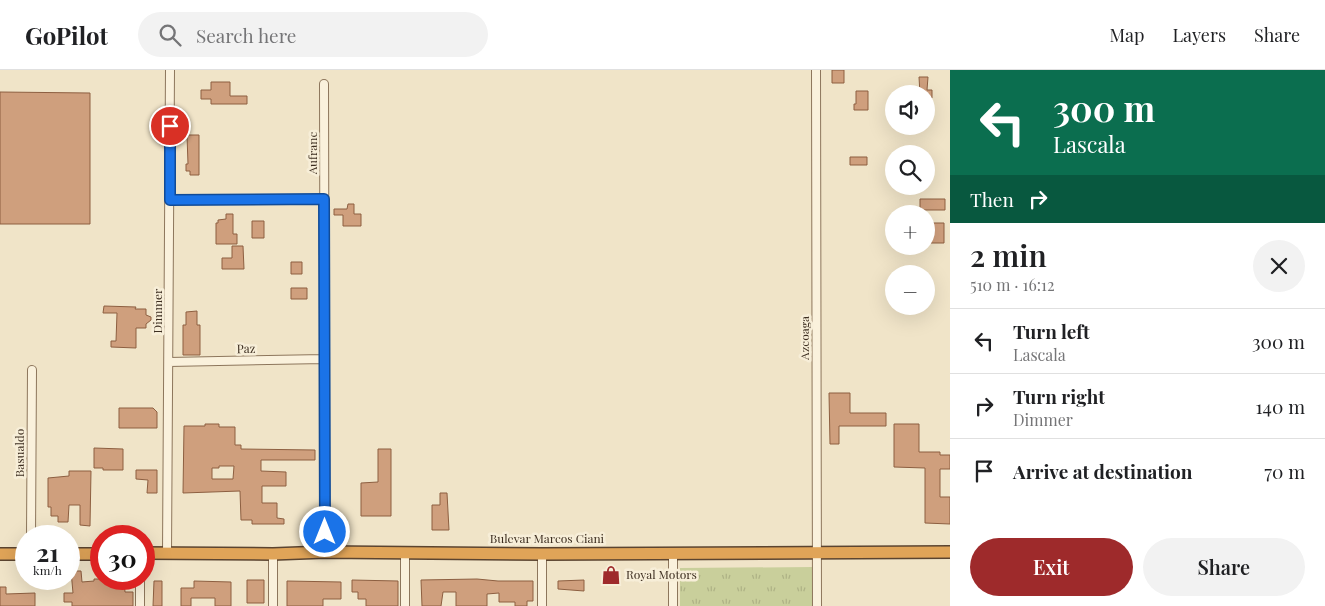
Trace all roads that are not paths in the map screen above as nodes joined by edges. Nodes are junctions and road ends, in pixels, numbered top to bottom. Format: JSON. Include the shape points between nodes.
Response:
{"nodes":[{"id":1,"x":170,"y":70,"type":"edge"},
{"id":2,"x":816,"y":70,"type":"edge"},
{"id":3,"x":324,"y":84,"type":"dead end"},
{"id":4,"x":324,"y":199,"type":"junction"},
{"id":5,"x":170,"y":200,"type":"junction"},
{"id":6,"x":324,"y":359,"type":"junction"},
{"id":7,"x":169,"y":362,"type":"junction"},
{"id":8,"x":32,"y":370,"type":"dead end"},
{"id":9,"x":31,"y":525,"type":"edge"},
{"id":10,"x":325,"y":552,"type":"junction"},
{"id":11,"x":405,"y":552,"type":"junction"},
{"id":12,"x":673,"y":552,"type":"junction"},
{"id":13,"x":817,"y":552,"type":"junction"},
{"id":14,"x":950,"y":552,"type":"edge"},
{"id":15,"x":155,"y":553,"type":"edge"},
{"id":16,"x":168,"y":553,"type":"junction"},
{"id":17,"x":0,"y":554,"type":"edge"},
{"id":18,"x":15,"y":554,"type":"edge"},
{"id":19,"x":273,"y":554,"type":"junction"},
{"id":20,"x":542,"y":554,"type":"junction"},
{"id":21,"x":140,"y":590,"type":"edge"},
{"id":22,"x":140,"y":606,"type":"edge"},
{"id":23,"x":273,"y":606,"type":"edge"},
{"id":24,"x":405,"y":606,"type":"edge"},
{"id":25,"x":542,"y":606,"type":"edge"},
{"id":26,"x":673,"y":606,"type":"edge"},
{"id":27,"x":817,"y":606,"type":"edge"}],
"edges":[{"from":1,"to":5,"type":"street","name":"Dimmer"},
{"from":2,"to":13,"type":"street","name":"Azcoaga"},
{"from":3,"to":4,"type":"street","name":"Aufranc"},
{"from":4,"to":5,"type":"street"},
{"from":4,"to":6,"type":"street","name":"Aufranc"},
{"from":5,"to":7,"type":"street","name":"Dimmer"},
{"from":6,"to":7,"type":"street","name":"Paz"},
{"from":6,"to":10,"type":"street","name":"Aufranc"},
{"from":7,"to":16,"type":"street","name":"Dimmer"},
{"from":8,"to":9,"type":"street","name":"Basualdo"},
{"from":10,"to":11,"type":"highway","name":"Bulevar Marcos Ciani"},
{"from":10,"to":19,"type":"highway","name":"Bulevar Marcos Ciani"},
{"from":11,"to":20,"type":"highway","name":"Bulevar Marcos Ciani"},
{"from":11,"to":24,"type":"street"},
{"from":12,"to":13,"type":"highway","name":"Bulevar Marcos Ciani"},
{"from":12,"to":20,"type":"highway","name":"Bulevar Marcos Ciani"},
{"from":12,"to":26,"type":"street"},
{"from":13,"to":14,"type":"highway","name":"Bulevar Marcos Ciani"},
{"from":13,"to":27,"type":"street","name":"Azcoaga"},
{"from":15,"to":16,"type":"highway","name":"Bulevar Marcos Ciani"},
{"from":16,"to":19,"type":"highway","name":"Bulevar Marcos Ciani"},
{"from":17,"to":18,"type":"highway"},
{"from":19,"to":23,"type":"street"},
{"from":20,"to":25,"type":"street"},
{"from":21,"to":22,"type":"street"}]}
